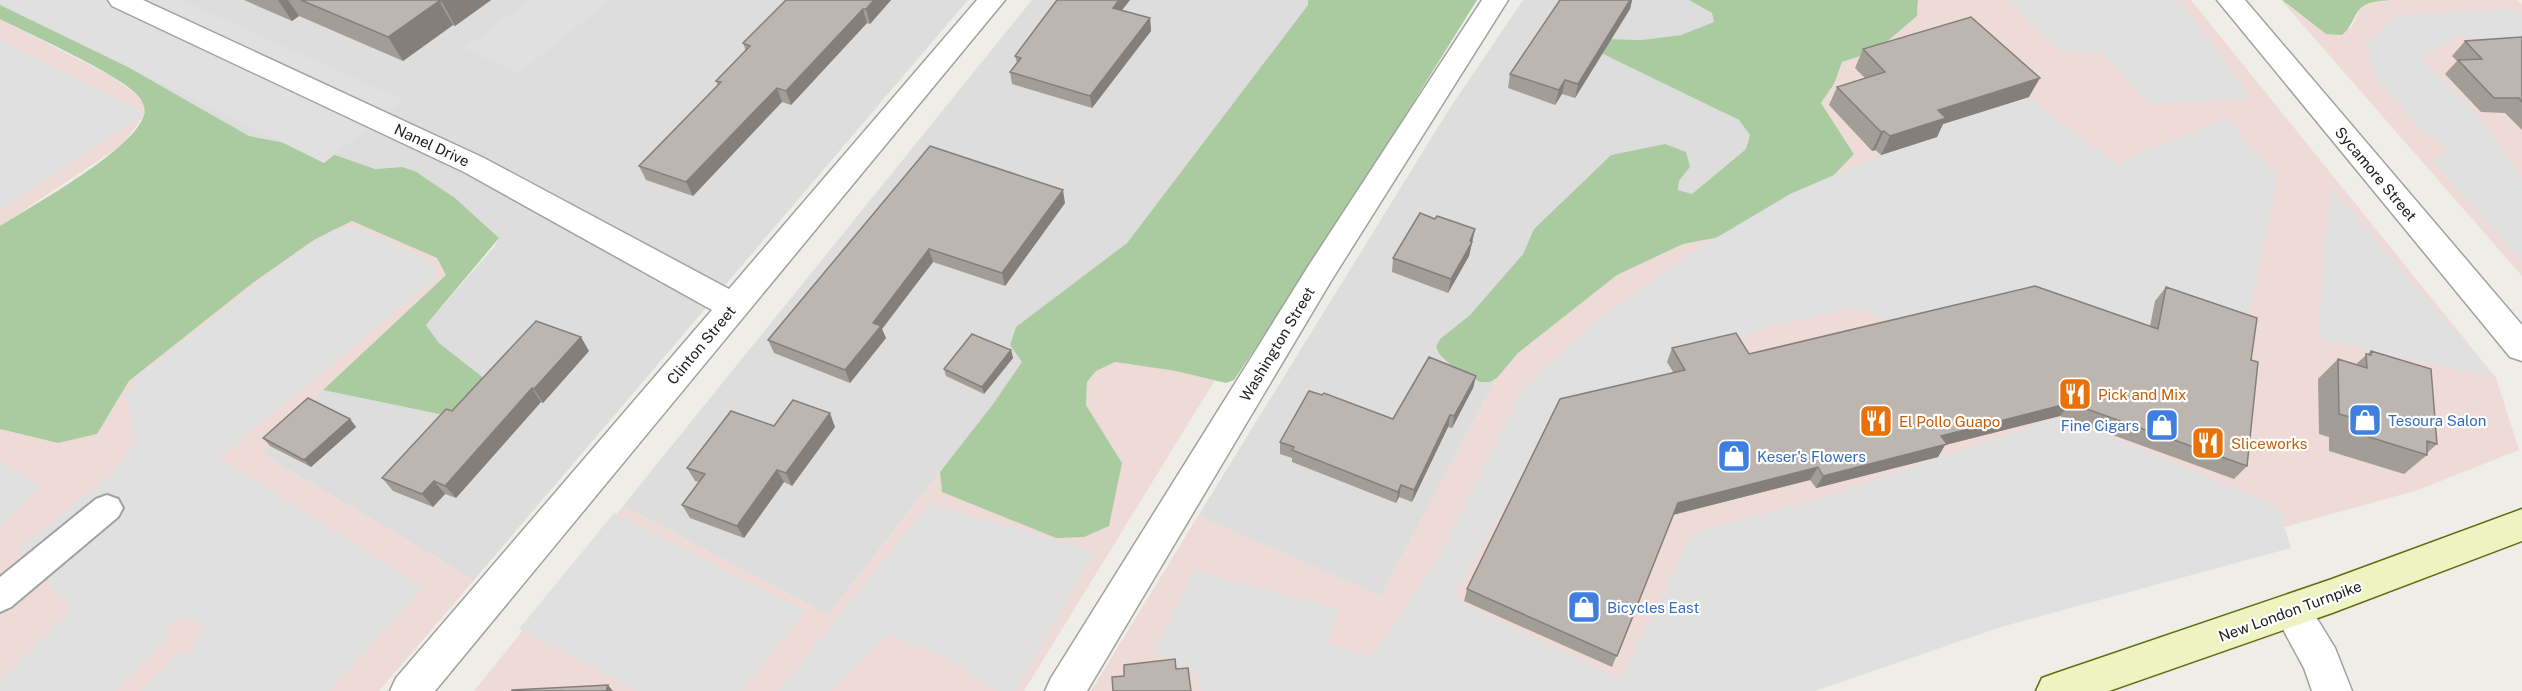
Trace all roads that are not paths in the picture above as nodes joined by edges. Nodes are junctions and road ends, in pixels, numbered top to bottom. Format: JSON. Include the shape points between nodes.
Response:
{"nodes":[{"id":1,"x":121,"y":0,"type":"edge"},
{"id":2,"x":992,"y":0,"type":"edge"},
{"id":3,"x":1495,"y":0,"type":"edge"},
{"id":4,"x":2230,"y":0,"type":"edge"},
{"id":5,"x":734,"y":307,"type":"junction"},
{"id":6,"x":2522,"y":348,"type":"edge"},
{"id":7,"x":107,"y":508,"type":"dead end"},
{"id":8,"x":2522,"y":525,"type":"edge"},
{"id":9,"x":0,"y":597,"type":"edge"},
{"id":10,"x":2292,"y":610,"type":"junction"},
{"id":11,"x":410,"y":691,"type":"edge"},
{"id":12,"x":1065,"y":691,"type":"edge"},
{"id":13,"x":2056,"y":691,"type":"edge"},
{"id":14,"x":2332,"y":691,"type":"edge"}],
"edges":[{"from":1,"to":5,"type":"street","name":"Nanel Drive","via":[[464,160]]},
{"from":2,"to":5,"type":"street","name":"Clinton Street"},
{"from":3,"to":12,"type":"street","name":"Washington Street","via":[[1320,273]]},
{"from":4,"to":6,"type":"street","name":"Sycamore Street"},
{"from":5,"to":11,"type":"street","name":"Clinton Street"},
{"from":7,"to":9,"type":"lane"},
{"from":8,"to":10,"type":"main road","name":"New London Turnpike"},
{"from":10,"to":13,"type":"main road","name":"New London Turnpike"},
{"from":10,"to":14,"type":"street"}]}
